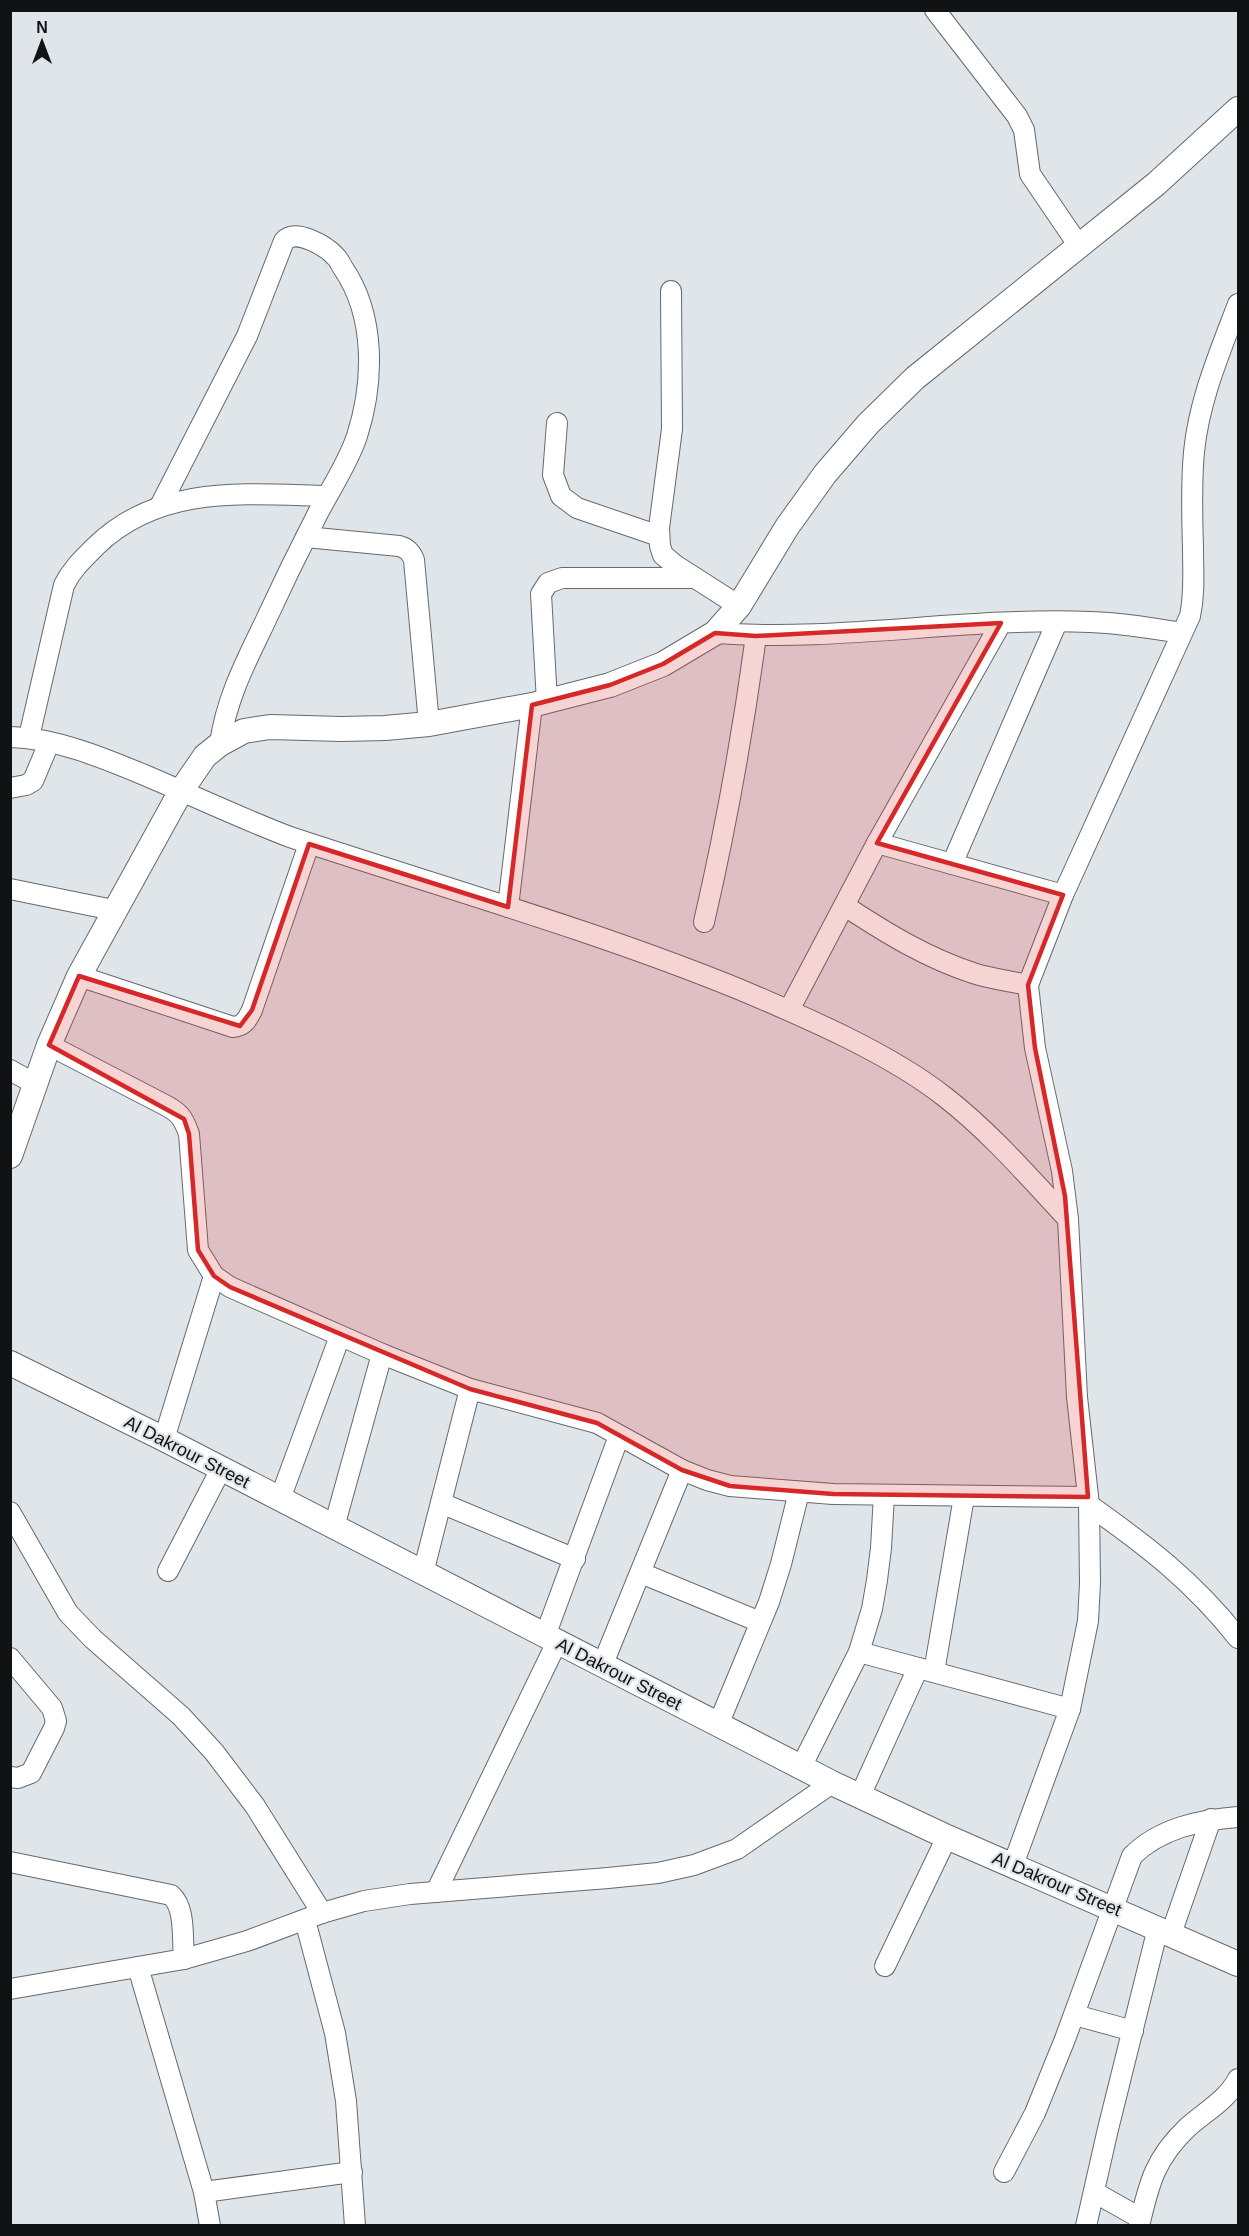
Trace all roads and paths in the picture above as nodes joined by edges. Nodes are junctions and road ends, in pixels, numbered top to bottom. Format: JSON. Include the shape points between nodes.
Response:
{"nodes":[{"id":1,"x":935,"y":10,"type":"edge"},
{"id":2,"x":1239,"y":109,"type":"edge"},
{"id":3,"x":1079,"y":246,"type":"junction"},
{"id":4,"x":671,"y":291,"type":"dead end"},
{"id":5,"x":1239,"y":304,"type":"edge"},
{"id":6,"x":557,"y":423,"type":"dead end"},
{"id":7,"x":327,"y":496,"type":"junction"},
{"id":8,"x":160,"y":506,"type":"junction"},
{"id":9,"x":659,"y":536,"type":"junction"},
{"id":10,"x":306,"y":537,"type":"junction"},
{"id":11,"x":695,"y":578,"type":"junction"},
{"id":12,"x":739,"y":606,"type":"junction"},
{"id":13,"x":1057,"y":622,"type":"junction"},
{"id":14,"x":1001,"y":623,"type":"junction"},
{"id":15,"x":715,"y":633,"type":"junction"},
{"id":16,"x":1181,"y":633,"type":"junction"},
{"id":17,"x":756,"y":636,"type":"junction"},
{"id":18,"x":539,"y":704,"type":"junction"},
{"id":19,"x":429,"y":724,"type":"junction"},
{"id":20,"x":20,"y":737,"type":"edge"},
{"id":21,"x":49,"y":743,"type":"junction"},
{"id":22,"x":220,"y":744,"type":"junction"},
{"id":23,"x":10,"y":788,"type":"edge"},
{"id":24,"x":181,"y":790,"type":"junction"},
{"id":25,"x":878,"y":843,"type":"junction"},
{"id":26,"x":309,"y":844,"type":"junction"},
{"id":27,"x":952,"y":864,"type":"junction"},
{"id":28,"x":10,"y":889,"type":"edge"},
{"id":29,"x":1063,"y":895,"type":"junction"},
{"id":30,"x":845,"y":906,"type":"junction"},
{"id":31,"x":508,"y":907,"type":"junction"},
{"id":32,"x":113,"y":910,"type":"junction"},
{"id":33,"x":704,"y":922,"type":"dead end"},
{"id":34,"x":79,"y":976,"type":"junction"},
{"id":35,"x":1028,"y":986,"type":"junction"},
{"id":36,"x":789,"y":1010,"type":"junction"},
{"id":37,"x":49,"y":1045,"type":"junction"},
{"id":38,"x":10,"y":1070,"type":"edge"},
{"id":39,"x":35,"y":1084,"type":"junction"},
{"id":40,"x":10,"y":1156,"type":"edge"},
{"id":41,"x":1068,"y":1219,"type":"junction"},
{"id":42,"x":214,"y":1276,"type":"junction"},
{"id":43,"x":340,"y":1335,"type":"junction"},
{"id":44,"x":382,"y":1354,"type":"junction"},
{"id":45,"x":10,"y":1363,"type":"edge"},
{"id":46,"x":470,"y":1389,"type":"junction"},
{"id":47,"x":619,"y":1436,"type":"junction"},
{"id":48,"x":164,"y":1439,"type":"junction"},
{"id":49,"x":221,"y":1469,"type":"junction"},
{"id":50,"x":682,"y":1470,"type":"junction"},
{"id":51,"x":799,"y":1492,"type":"junction"},
{"id":52,"x":884,"y":1496,"type":"junction"},
{"id":53,"x":964,"y":1497,"type":"junction"},
{"id":54,"x":280,"y":1499,"type":"junction"},
{"id":55,"x":1088,"y":1501,"type":"junction"},
{"id":56,"x":441,"y":1503,"type":"junction"},
{"id":57,"x":10,"y":1512,"type":"edge"},
{"id":58,"x":334,"y":1527,"type":"junction"},
{"id":59,"x":574,"y":1559,"type":"junction"},
{"id":60,"x":168,"y":1571,"type":"dead end"},
{"id":61,"x":423,"y":1573,"type":"junction"},
{"id":62,"x":641,"y":1573,"type":"junction"},
{"id":63,"x":760,"y":1622,"type":"junction"},
{"id":64,"x":1239,"y":1638,"type":"edge"},
{"id":65,"x":551,"y":1640,"type":"junction"},
{"id":66,"x":859,"y":1652,"type":"junction"},
{"id":67,"x":10,"y":1658,"type":"edge"},
{"id":68,"x":602,"y":1666,"type":"junction"},
{"id":69,"x":926,"y":1670,"type":"junction"},
{"id":70,"x":1070,"y":1709,"type":"junction"},
{"id":71,"x":718,"y":1725,"type":"junction"},
{"id":72,"x":801,"y":1767,"type":"junction"},
{"id":73,"x":10,"y":1777,"type":"edge"},
{"id":74,"x":832,"y":1783,"type":"junction"},
{"id":75,"x":860,"y":1796,"type":"junction"},
{"id":76,"x":1239,"y":1817,"type":"edge"},
{"id":77,"x":1211,"y":1819,"type":"junction"},
{"id":78,"x":947,"y":1837,"type":"junction"},
{"id":79,"x":10,"y":1862,"type":"edge"},
{"id":80,"x":1013,"y":1865,"type":"junction"},
{"id":81,"x":435,"y":1892,"type":"junction"},
{"id":82,"x":1112,"y":1908,"type":"junction"},
{"id":83,"x":313,"y":1916,"type":"junction"},
{"id":84,"x":1165,"y":1931,"type":"junction"},
{"id":85,"x":184,"y":1959,"type":"junction"},
{"id":86,"x":1239,"y":1964,"type":"edge"},
{"id":87,"x":885,"y":1966,"type":"dead end"},
{"id":88,"x":138,"y":1967,"type":"junction"},
{"id":89,"x":10,"y":1989,"type":"edge"},
{"id":90,"x":1075,"y":2014,"type":"junction"},
{"id":91,"x":1132,"y":2031,"type":"junction"},
{"id":92,"x":1239,"y":2079,"type":"edge"},
{"id":93,"x":352,"y":2172,"type":"junction"},
{"id":94,"x":1004,"y":2172,"type":"dead end"},
{"id":95,"x":204,"y":2192,"type":"junction"},
{"id":96,"x":1094,"y":2192,"type":"junction"},
{"id":97,"x":1140,"y":2222,"type":"edge"},
{"id":98,"x":210,"y":2226,"type":"edge"},
{"id":99,"x":355,"y":2226,"type":"edge"},
{"id":100,"x":1086,"y":2226,"type":"edge"}],
"edges":[{"from":1,"to":3,"type":"street","via":[[1017,116],[1024,130],[1030,174]]},
{"from":2,"to":3,"type":"street"},
{"from":3,"to":12,"type":"street","via":[[915,378],[868,424],[787,527]]},
{"from":4,"to":9,"type":"street","via":[[672,429]]},
{"from":5,"to":16,"type":"street","via":[[1199,417],[1192,503],[1194,588],[1190,616]]},
{"from":6,"to":9,"type":"street","via":[[553,475],[561,496],[577,508]]},
{"from":7,"to":8,"type":"street","via":[[233,494]]},
{"from":7,"to":8,"type":"street","via":[[348,457],[361,420],[369,349],[358,295],[335,256],[294,236],[281,247],[247,336]]},
{"from":7,"to":10,"type":"street"},
{"from":8,"to":20,"type":"street","via":[[108,535],[70,574]]},
{"from":9,"to":11,"type":"street","via":[[663,555]]},
{"from":10,"to":19,"type":"street","via":[[399,546],[411,553]]},
{"from":10,"to":22,"type":"street","via":[[231,694]]},
{"from":11,"to":12,"type":"street"},
{"from":11,"to":18,"type":"street","via":[[562,578],[548,583],[541,594]]},
{"from":12,"to":15,"type":"street"},
{"from":13,"to":14,"type":"street"},
{"from":13,"to":16,"type":"street","via":[[1133,625]]},
{"from":13,"to":27,"type":"street"},
{"from":14,"to":17,"type":"street"},
{"from":14,"to":25,"type":"street"},
{"from":15,"to":17,"type":"street"},
{"from":15,"to":18,"type":"street","via":[[663,664],[610,685]]},
{"from":16,"to":29,"type":"street"},
{"from":17,"to":33,"type":"street","via":[[731,799]]},
{"from":18,"to":19,"type":"street"},
{"from":18,"to":31,"type":"street"},
{"from":19,"to":22,"type":"street","via":[[341,729],[270,727],[244,731]]},
{"from":20,"to":21,"type":"street"},
{"from":21,"to":23,"type":"street","via":[[33,781]]},
{"from":21,"to":24,"type":"street","via":[[107,759]]},
{"from":22,"to":24,"type":"street","via":[[205,756]]},
{"from":24,"to":26,"type":"street"},
{"from":24,"to":32,"type":"street"},
{"from":25,"to":27,"type":"street"},
{"from":25,"to":30,"type":"street"},
{"from":26,"to":31,"type":"street"},
{"from":26,"to":34,"type":"street","via":[[252,1010],[240,1026],[233,1027]]},
{"from":27,"to":29,"type":"street"},
{"from":28,"to":32,"type":"street"},
{"from":29,"to":35,"type":"street"},
{"from":30,"to":35,"type":"street","via":[[918,950],[974,973]]},
{"from":30,"to":36,"type":"street"},
{"from":31,"to":36,"type":"street","via":[[677,964]]},
{"from":32,"to":34,"type":"street"},
{"from":34,"to":37,"type":"street"},
{"from":35,"to":41,"type":"street","via":[[1035,1048],[1062,1171]]},
{"from":36,"to":41,"type":"street","via":[[912,1074],[946,1098],[1006,1153]]},
{"from":37,"to":39,"type":"street"},
{"from":37,"to":42,"type":"street","via":[[174,1110],[184,1119],[189,1134],[198,1250]]},
{"from":38,"to":39,"type":"street"},
{"from":39,"to":40,"type":"street"},
{"from":41,"to":55,"type":"street","via":[[1077,1397]]},
{"from":42,"to":43,"type":"street","via":[[230,1287]]},
{"from":42,"to":48,"type":"street"},
{"from":43,"to":44,"type":"street"},
{"from":43,"to":54,"type":"street"},
{"from":44,"to":46,"type":"street"},
{"from":44,"to":58,"type":"street"},
{"from":45,"to":48,"type":"street","name":"Al Dakrour Street"},
{"from":46,"to":47,"type":"street","via":[[597,1423]]},
{"from":46,"to":56,"type":"street"},
{"from":47,"to":50,"type":"street"},
{"from":47,"to":59,"type":"street"},
{"from":48,"to":49,"type":"street","name":"Al Dakrour Street"},
{"from":49,"to":54,"type":"street","name":"Al Dakrour Street"},
{"from":49,"to":60,"type":"street"},
{"from":50,"to":51,"type":"street","via":[[730,1486]]},
{"from":50,"to":62,"type":"street"},
{"from":51,"to":52,"type":"street"},
{"from":51,"to":63,"type":"street","via":[[781,1564]]},
{"from":52,"to":53,"type":"street"},
{"from":52,"to":66,"type":"street","via":[[877,1580]]},
{"from":53,"to":55,"type":"street"},
{"from":53,"to":69,"type":"street"},
{"from":54,"to":58,"type":"street","name":"Al Dakrour Street"},
{"from":55,"to":64,"type":"street","via":[[1176,1571]]},
{"from":55,"to":70,"type":"street","via":[[1088,1620]]},
{"from":56,"to":59,"type":"street"},
{"from":56,"to":61,"type":"street"},
{"from":57,"to":83,"type":"street","via":[[68,1613],[93,1640],[182,1716],[255,1806]]},
{"from":58,"to":61,"type":"street","name":"Al Dakrour Street"},
{"from":59,"to":65,"type":"street"},
{"from":61,"to":65,"type":"street","name":"Al Dakrour Street"},
{"from":62,"to":63,"type":"street"},
{"from":62,"to":68,"type":"street"},
{"from":63,"to":71,"type":"street"},
{"from":65,"to":68,"type":"street","name":"Al Dakrour Street"},
{"from":65,"to":81,"type":"street"},
{"from":66,"to":69,"type":"street"},
{"from":66,"to":72,"type":"street"},
{"from":67,"to":73,"type":"street","via":[[52,1708],[56,1721],[31,1773]]},
{"from":68,"to":71,"type":"street","name":"Al Dakrour Street"},
{"from":69,"to":70,"type":"street"},
{"from":69,"to":75,"type":"street"},
{"from":70,"to":80,"type":"street"},
{"from":71,"to":72,"type":"street","name":"Al Dakrour Street"},
{"from":72,"to":74,"type":"street","name":"Al Dakrour Street"},
{"from":74,"to":75,"type":"street","name":"Al Dakrour Street"},
{"from":74,"to":81,"type":"street","via":[[737,1849],[694,1865],[658,1873]]},
{"from":75,"to":78,"type":"street","name":"Al Dakrour Street"},
{"from":76,"to":77,"type":"street"},
{"from":77,"to":82,"type":"street","via":[[1143,1844],[1131,1856]]},
{"from":77,"to":84,"type":"street"},
{"from":78,"to":80,"type":"street","name":"Al Dakrour Street"},
{"from":78,"to":87,"type":"street"},
{"from":79,"to":85,"type":"street","via":[[171,1895],[180,1909]]},
{"from":80,"to":82,"type":"street","name":"Al Dakrour Street"},
{"from":81,"to":83,"type":"street","via":[[364,1901]]},
{"from":82,"to":84,"type":"street","name":"Al Dakrour Street"},
{"from":82,"to":90,"type":"street"},
{"from":83,"to":85,"type":"street"},
{"from":83,"to":93,"type":"street","via":[[346,2101]]},
{"from":84,"to":86,"type":"street","name":"Al Dakrour Street"},
{"from":84,"to":91,"type":"street"},
{"from":85,"to":88,"type":"street"},
{"from":88,"to":89,"type":"street"},
{"from":88,"to":95,"type":"street"},
{"from":90,"to":91,"type":"street"},
{"from":90,"to":94,"type":"street","via":[[1035,2113]]},
{"from":91,"to":96,"type":"street"},
{"from":92,"to":97,"type":"street","via":[[1222,2100],[1165,2151],[1152,2174]]},
{"from":93,"to":95,"type":"street"},
{"from":93,"to":99,"type":"street"},
{"from":95,"to":98,"type":"street"},
{"from":96,"to":97,"type":"street"},
{"from":96,"to":100,"type":"street"}]}
